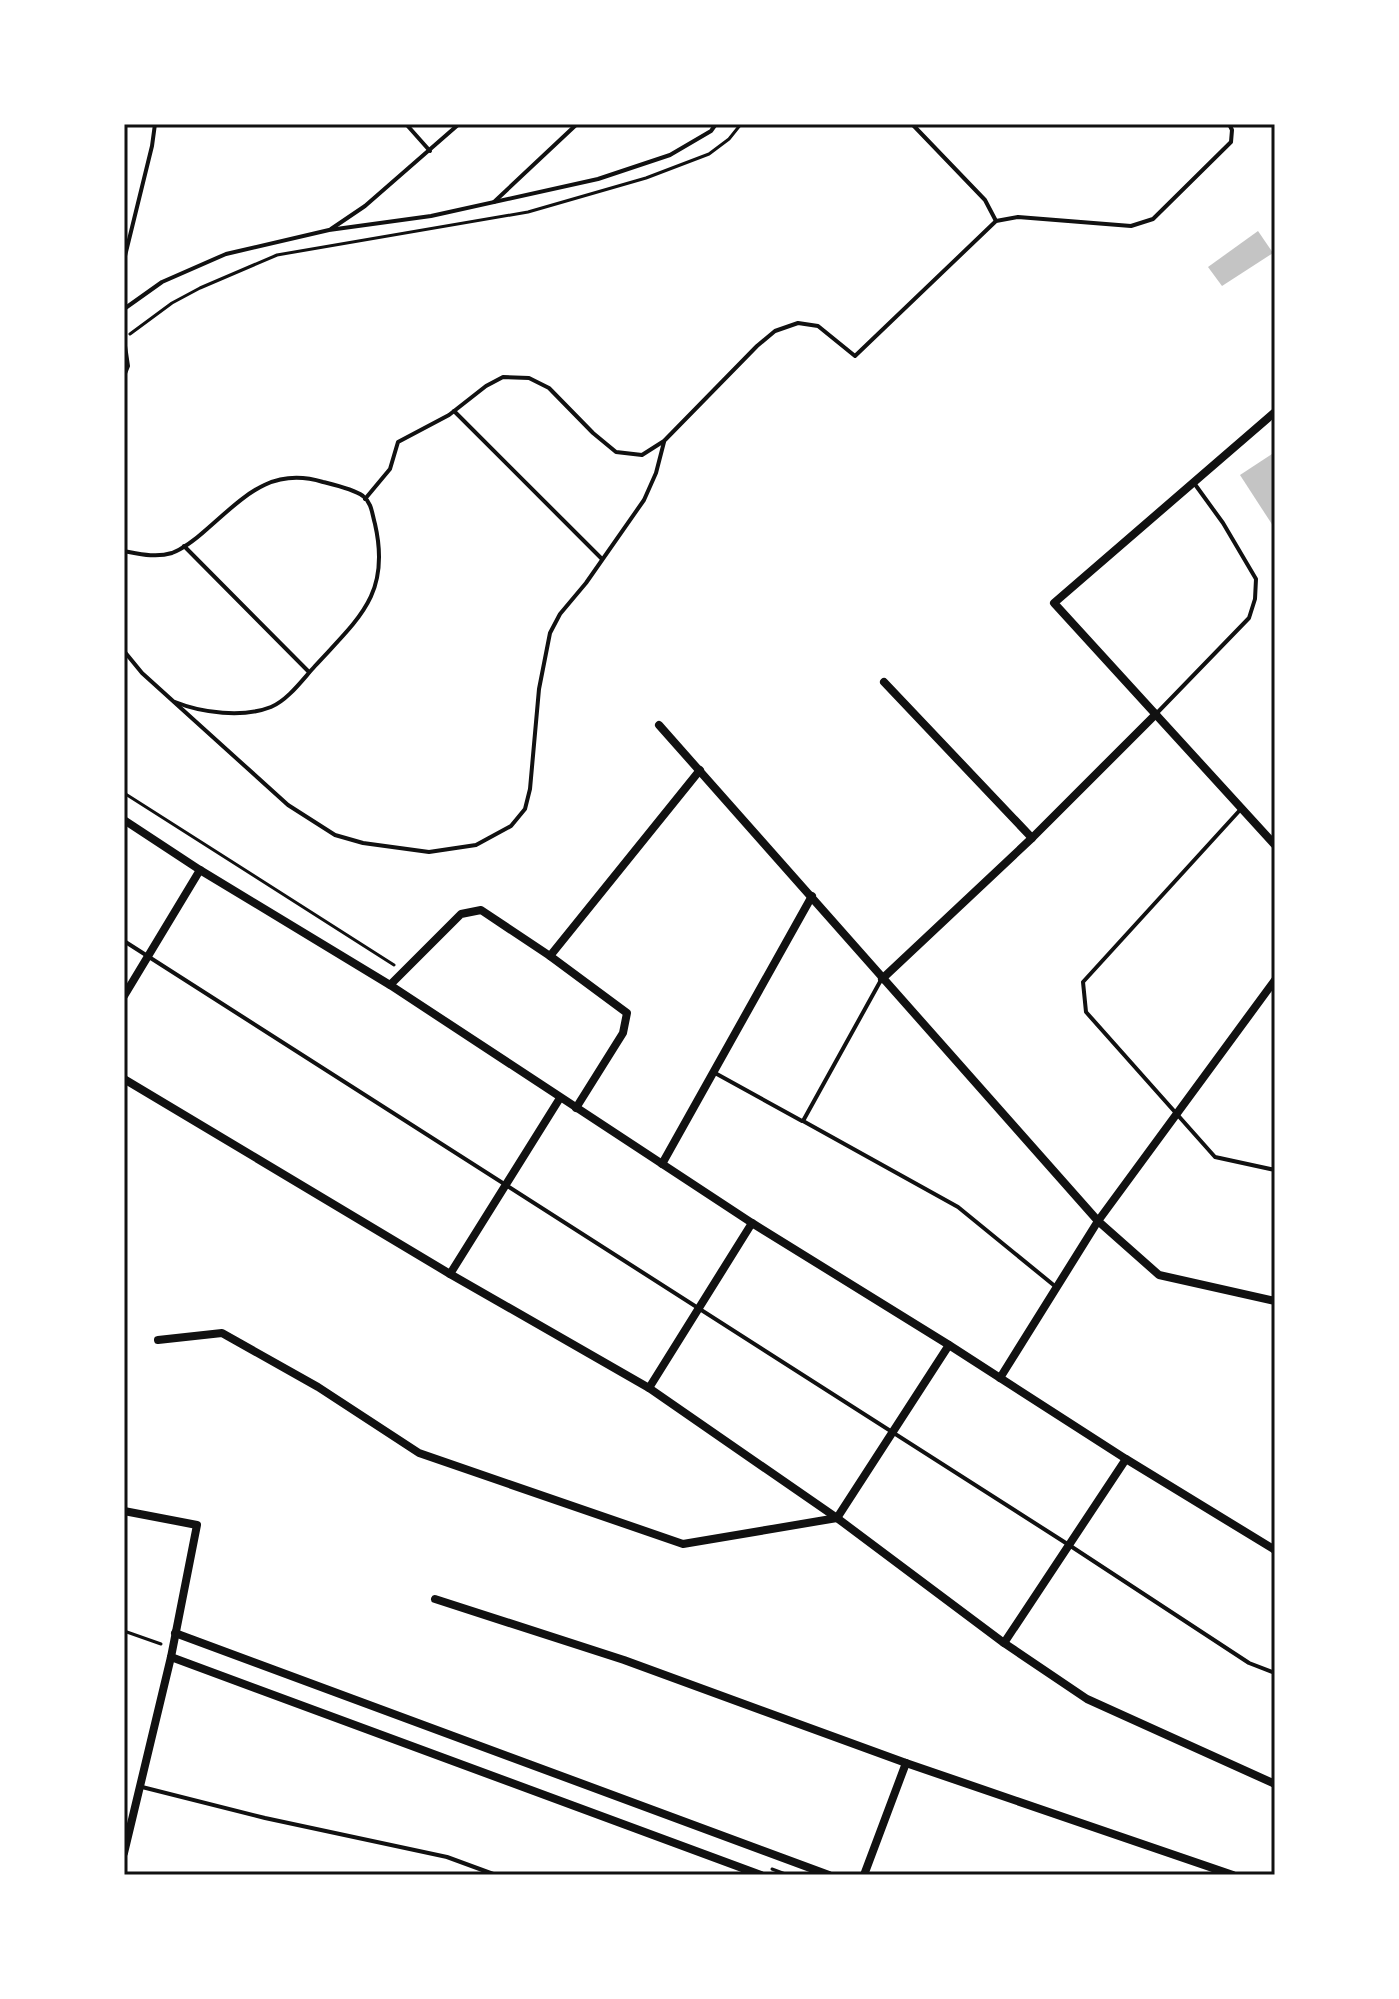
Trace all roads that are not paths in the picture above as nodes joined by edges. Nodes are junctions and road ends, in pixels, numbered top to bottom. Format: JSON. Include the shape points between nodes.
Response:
{"nodes":[{"id":1,"x":155,"y":124,"type":"edge"},
{"id":2,"x":406,"y":124,"type":"edge"},
{"id":3,"x":459,"y":124,"type":"edge"},
{"id":4,"x":577,"y":124,"type":"edge"},
{"id":5,"x":716,"y":124,"type":"edge"},
{"id":6,"x":912,"y":124,"type":"edge"},
{"id":7,"x":1229,"y":124,"type":"edge"},
{"id":8,"x":430,"y":151,"type":"junction"},
{"id":9,"x":492,"y":204,"type":"junction"},
{"id":10,"x":996,"y":221,"type":"junction"},
{"id":11,"x":329,"y":230,"type":"junction"},
{"id":12,"x":124,"y":260,"type":"edge"},
{"id":13,"x":124,"y":309,"type":"edge"},
{"id":14,"x":124,"y":339,"type":"edge"},
{"id":15,"x":124,"y":376,"type":"edge"},
{"id":16,"x":454,"y":411,"type":"junction"},
{"id":17,"x":1275,"y":412,"type":"edge"},
{"id":18,"x":664,"y":441,"type":"junction"},
{"id":19,"x":1194,"y":483,"type":"junction"},
{"id":20,"x":365,"y":499,"type":"junction"},
{"id":21,"x":184,"y":546,"type":"junction"},
{"id":22,"x":124,"y":551,"type":"edge"},
{"id":23,"x":602,"y":559,"type":"junction"},
{"id":24,"x":124,"y":651,"type":"edge"},
{"id":25,"x":309,"y":672,"type":"junction"},
{"id":26,"x":884,"y":682,"type":"dead end"},
{"id":27,"x":172,"y":701,"type":"junction"},
{"id":28,"x":1156,"y":714,"type":"junction"},
{"id":29,"x":659,"y":725,"type":"dead end"},
{"id":30,"x":700,"y":770,"type":"junction"},
{"id":31,"x":1242,"y":808,"type":"junction"},
{"id":32,"x":124,"y":820,"type":"edge"},
{"id":33,"x":1032,"y":838,"type":"junction"},
{"id":34,"x":1275,"y":845,"type":"edge"},
{"id":35,"x":200,"y":870,"type":"junction"},
{"id":36,"x":812,"y":896,"type":"junction"},
{"id":37,"x":124,"y":941,"type":"edge"},
{"id":38,"x":148,"y":956,"type":"junction"},
{"id":39,"x":550,"y":956,"type":"junction"},
{"id":40,"x":882,"y":979,"type":"junction"},
{"id":41,"x":1275,"y":980,"type":"edge"},
{"id":42,"x":390,"y":985,"type":"junction"},
{"id":43,"x":124,"y":996,"type":"edge"},
{"id":44,"x":713,"y":1072,"type":"junction"},
{"id":45,"x":124,"y":1079,"type":"edge"},
{"id":46,"x":560,"y":1098,"type":"junction"},
{"id":47,"x":576,"y":1108,"type":"junction"},
{"id":48,"x":1175,"y":1115,"type":"junction"},
{"id":49,"x":803,"y":1121,"type":"junction"},
{"id":50,"x":662,"y":1164,"type":"junction"},
{"id":51,"x":1275,"y":1170,"type":"edge"},
{"id":52,"x":506,"y":1184,"type":"junction"},
{"id":53,"x":1098,"y":1221,"type":"junction"},
{"id":54,"x":752,"y":1223,"type":"junction"},
{"id":55,"x":450,"y":1274,"type":"junction"},
{"id":56,"x":1056,"y":1287,"type":"junction"},
{"id":57,"x":1275,"y":1301,"type":"edge"},
{"id":58,"x":698,"y":1309,"type":"junction"},
{"id":59,"x":158,"y":1340,"type":"dead end"},
{"id":60,"x":949,"y":1345,"type":"junction"},
{"id":61,"x":1000,"y":1378,"type":"junction"},
{"id":62,"x":649,"y":1388,"type":"junction"},
{"id":63,"x":892,"y":1432,"type":"junction"},
{"id":64,"x":1126,"y":1459,"type":"junction"},
{"id":65,"x":124,"y":1511,"type":"edge"},
{"id":66,"x":837,"y":1518,"type":"junction"},
{"id":67,"x":1069,"y":1545,"type":"junction"},
{"id":68,"x":1275,"y":1550,"type":"edge"},
{"id":69,"x":435,"y":1599,"type":"dead end"},
{"id":70,"x":175,"y":1633,"type":"junction"},
{"id":71,"x":1004,"y":1643,"type":"junction"},
{"id":72,"x":171,"y":1657,"type":"junction"},
{"id":73,"x":1275,"y":1673,"type":"edge"},
{"id":74,"x":906,"y":1763,"type":"junction"},
{"id":75,"x":1275,"y":1784,"type":"edge"},
{"id":76,"x":140,"y":1786,"type":"junction"},
{"id":77,"x":124,"y":1853,"type":"edge"},
{"id":78,"x":496,"y":1875,"type":"edge"},
{"id":79,"x":761,"y":1875,"type":"edge"},
{"id":80,"x":829,"y":1875,"type":"edge"},
{"id":81,"x":864,"y":1875,"type":"edge"},
{"id":82,"x":1233,"y":1875,"type":"edge"}],
"edges":[{"from":1,"to":12,"type":"lane"},
{"from":2,"to":8,"type":"lane"},
{"from":3,"to":8,"type":"lane"},
{"from":4,"to":9,"type":"lane"},
{"from":5,"to":9,"type":"lane","via":[[670,155],[598,179]]},
{"from":6,"to":10,"type":"lane","via":[[985,200]]},
{"from":7,"to":10,"type":"lane","via":[[1231,142],[1153,219],[1131,226],[1018,217]]},
{"from":8,"to":11,"type":"lane"},
{"from":9,"to":11,"type":"lane"},
{"from":10,"to":18,"type":"lane","via":[[855,356],[818,326],[798,323],[775,331]]},
{"from":11,"to":13,"type":"lane","via":[[226,254],[162,282]]},
{"from":14,"to":15,"type":"lane"},
{"from":16,"to":18,"type":"lane","via":[[503,377],[529,378],[549,388],[616,452],[642,455]]},
{"from":16,"to":20,"type":"lane","via":[[398,442],[390,469]]},
{"from":16,"to":23,"type":"lane"},
{"from":17,"to":19,"type":"street"},
{"from":18,"to":23,"type":"lane","via":[[644,500]]},
{"from":19,"to":28,"type":"lane","via":[[1256,579],[1255,599],[1249,618]]},
{"from":19,"to":28,"type":"street","via":[[1054,603]]},
{"from":20,"to":21,"type":"lane","via":[[302,476],[265,483]]},
{"from":20,"to":25,"type":"lane","via":[[381,560],[377,583],[365,612]]},
{"from":21,"to":22,"type":"lane","via":[[154,556]]},
{"from":21,"to":25,"type":"lane"},
{"from":23,"to":27,"type":"lane","via":[[550,633],[525,809],[511,826],[476,845],[429,852],[335,835],[288,805]]},
{"from":24,"to":27,"type":"lane"},
{"from":25,"to":27,"type":"lane","via":[[271,707],[232,713]]},
{"from":26,"to":33,"type":"street"},
{"from":28,"to":31,"type":"street"},
{"from":28,"to":33,"type":"street"},
{"from":29,"to":30,"type":"street"},
{"from":30,"to":36,"type":"street"},
{"from":30,"to":39,"type":"street"},
{"from":31,"to":34,"type":"street"},
{"from":31,"to":48,"type":"lane","via":[[1083,982],[1086,1012]]},
{"from":32,"to":35,"type":"street"},
{"from":33,"to":40,"type":"street"},
{"from":35,"to":38,"type":"street"},
{"from":35,"to":42,"type":"street"},
{"from":36,"to":40,"type":"street"},
{"from":36,"to":44,"type":"street"},
{"from":37,"to":38,"type":"lane"},
{"from":38,"to":43,"type":"street"},
{"from":38,"to":52,"type":"lane"},
{"from":39,"to":42,"type":"street","via":[[481,910],[461,914]]},
{"from":39,"to":47,"type":"street","via":[[627,1013],[623,1033]]},
{"from":40,"to":49,"type":"lane"},
{"from":40,"to":53,"type":"street"},
{"from":41,"to":48,"type":"street"},
{"from":42,"to":46,"type":"street"},
{"from":44,"to":49,"type":"lane"},
{"from":44,"to":50,"type":"street"},
{"from":45,"to":55,"type":"street"},
{"from":46,"to":47,"type":"street"},
{"from":46,"to":52,"type":"street"},
{"from":47,"to":50,"type":"street"},
{"from":48,"to":51,"type":"lane","via":[[1215,1157]]},
{"from":48,"to":53,"type":"street"},
{"from":49,"to":56,"type":"lane","via":[[958,1207]]},
{"from":50,"to":54,"type":"street"},
{"from":52,"to":55,"type":"street"},
{"from":52,"to":58,"type":"lane"},
{"from":53,"to":56,"type":"street"},
{"from":53,"to":57,"type":"street","via":[[1159,1275]]},
{"from":54,"to":58,"type":"street"},
{"from":54,"to":60,"type":"street"},
{"from":55,"to":62,"type":"street"},
{"from":56,"to":61,"type":"street"},
{"from":58,"to":62,"type":"street"},
{"from":58,"to":63,"type":"lane"},
{"from":59,"to":66,"type":"street","via":[[222,1333],[419,1453],[683,1544]]},
{"from":60,"to":61,"type":"street"},
{"from":60,"to":63,"type":"street"},
{"from":61,"to":64,"type":"street"},
{"from":62,"to":66,"type":"street"},
{"from":63,"to":66,"type":"street"},
{"from":63,"to":67,"type":"lane"},
{"from":64,"to":67,"type":"street"},
{"from":64,"to":68,"type":"street"},
{"from":65,"to":70,"type":"street","via":[[197,1525]]},
{"from":66,"to":71,"type":"street"},
{"from":67,"to":71,"type":"street"},
{"from":67,"to":73,"type":"lane","via":[[1249,1663]]},
{"from":69,"to":74,"type":"street","via":[[624,1660]]},
{"from":70,"to":72,"type":"street"},
{"from":70,"to":80,"type":"street"},
{"from":71,"to":75,"type":"street","via":[[1087,1699]]},
{"from":72,"to":76,"type":"street"},
{"from":72,"to":79,"type":"street"},
{"from":74,"to":81,"type":"street"},
{"from":74,"to":82,"type":"street"},
{"from":76,"to":77,"type":"street"},
{"from":76,"to":78,"type":"lane","via":[[447,1857]]}]}
